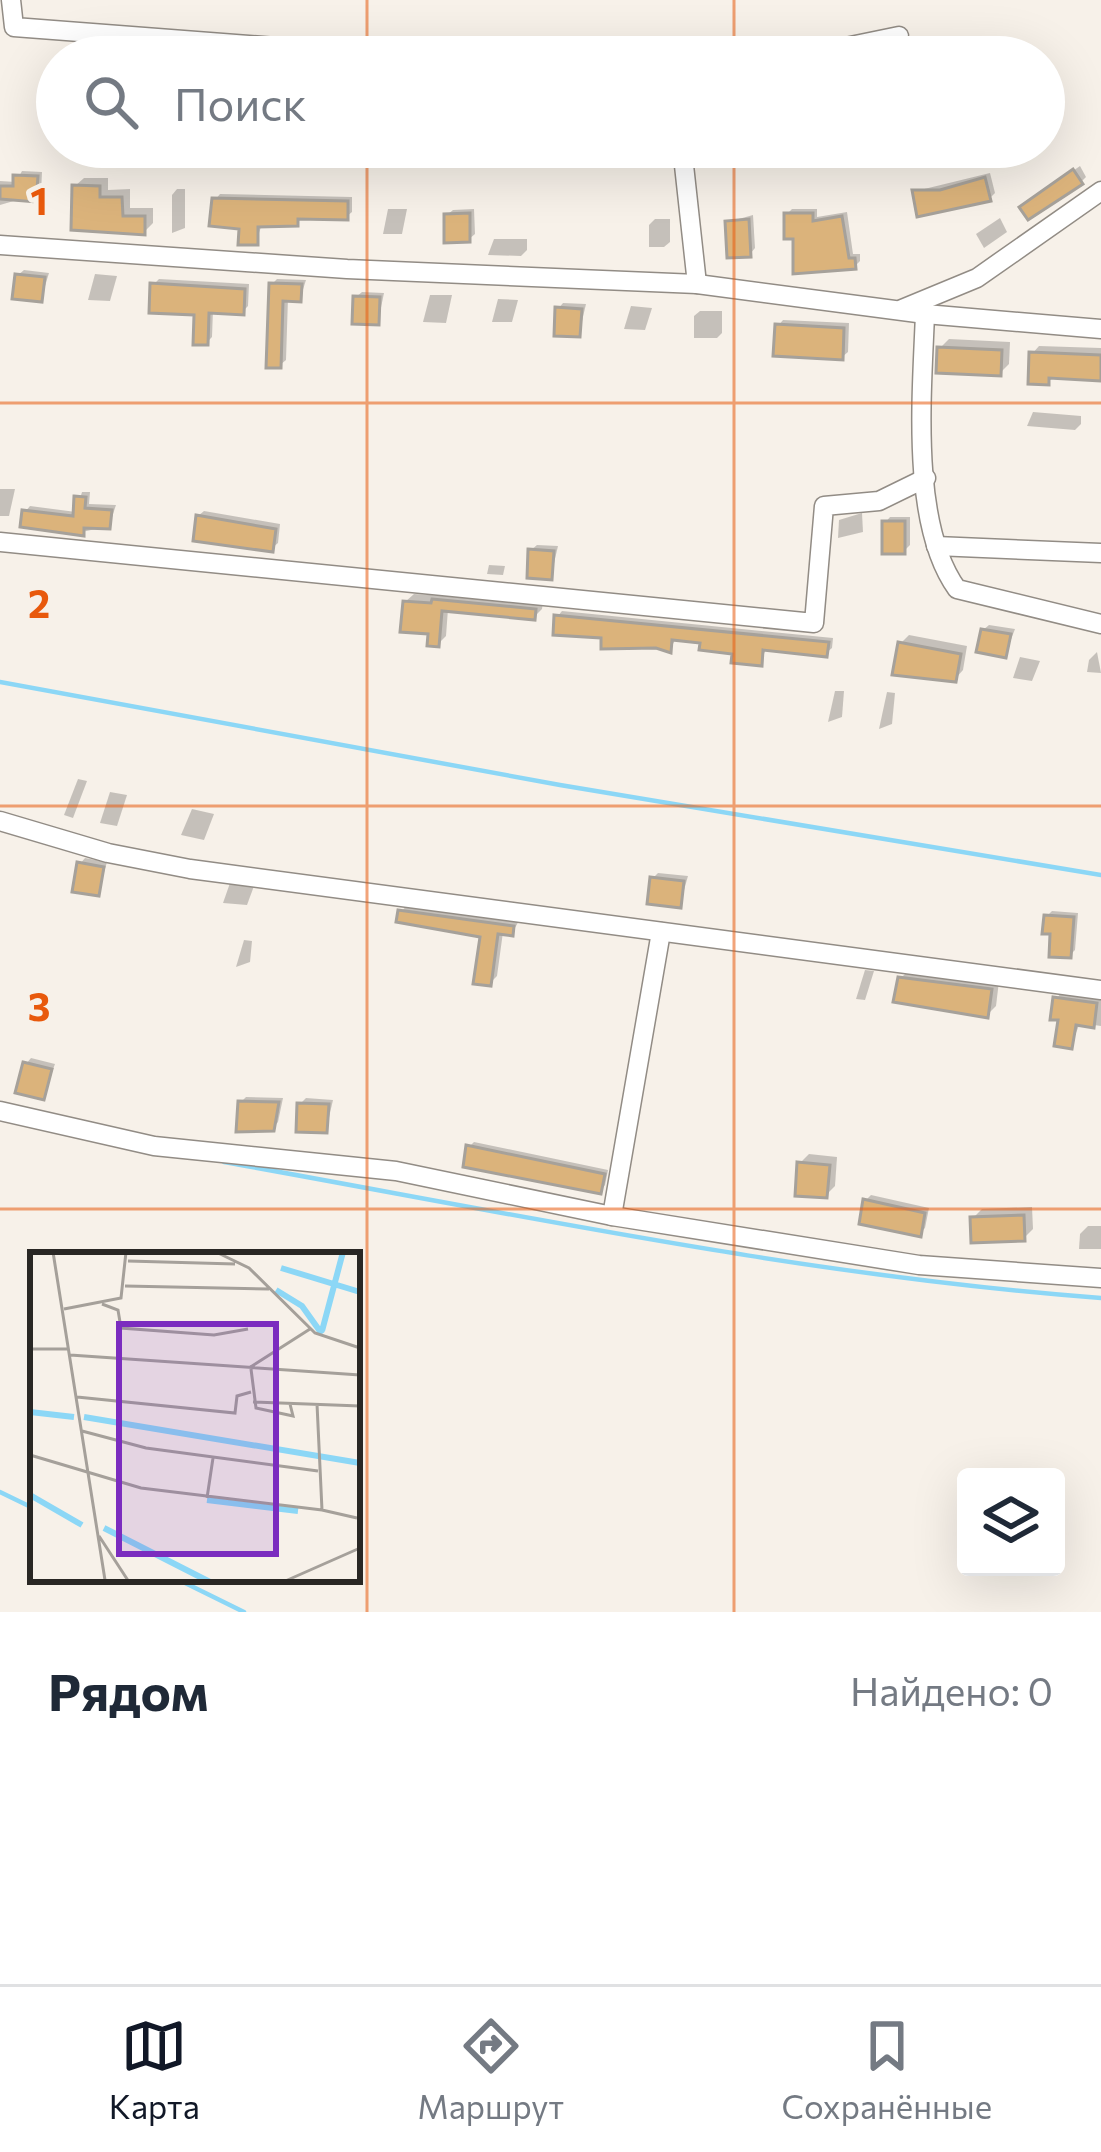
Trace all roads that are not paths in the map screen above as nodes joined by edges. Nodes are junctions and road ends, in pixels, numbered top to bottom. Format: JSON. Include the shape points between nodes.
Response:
{"nodes":[{"id":1,"x":10,"y":0,"type":"edge"},
{"id":2,"x":132,"y":36,"type":"edge"},
{"id":3,"x":684,"y":168,"type":"edge"},
{"id":4,"x":1101,"y":191,"type":"edge"},
{"id":5,"x":0,"y":245,"type":"edge"},
{"id":6,"x":697,"y":284,"type":"junction"},
{"id":7,"x":898,"y":310,"type":"junction"},
{"id":8,"x":925,"y":314,"type":"junction"},
{"id":9,"x":1101,"y":329,"type":"edge"},
{"id":10,"x":926,"y":478,"type":"junction"},
{"id":11,"x":0,"y":542,"type":"edge"},
{"id":12,"x":936,"y":546,"type":"junction"},
{"id":13,"x":1101,"y":553,"type":"edge"},
{"id":14,"x":1101,"y":624,"type":"edge"},
{"id":15,"x":0,"y":821,"type":"edge"},
{"id":16,"x":661,"y":932,"type":"junction"},
{"id":17,"x":1101,"y":991,"type":"edge"},
{"id":18,"x":0,"y":1111,"type":"edge"},
{"id":19,"x":613,"y":1216,"type":"junction"},
{"id":20,"x":1101,"y":1278,"type":"edge"}],
"edges":[{"from":1,"to":2,"type":"street","via":[[14,27]]},
{"from":3,"to":6,"type":"street"},
{"from":4,"to":7,"type":"street","via":[[977,278]]},
{"from":5,"to":6,"type":"street"},
{"from":6,"to":7,"type":"street"},
{"from":7,"to":8,"type":"street"},
{"from":8,"to":9,"type":"street"},
{"from":8,"to":10,"type":"street"},
{"from":10,"to":11,"type":"street","via":[[879,501],[824,506],[814,623]]},
{"from":10,"to":12,"type":"street"},
{"from":12,"to":13,"type":"street"},
{"from":12,"to":14,"type":"street","via":[[957,589]]},
{"from":15,"to":16,"type":"street","via":[[190,869]]},
{"from":16,"to":17,"type":"street"},
{"from":16,"to":19,"type":"street"},
{"from":18,"to":19,"type":"street","via":[[154,1146],[396,1171]]},
{"from":19,"to":20,"type":"street","via":[[919,1265]]}]}
